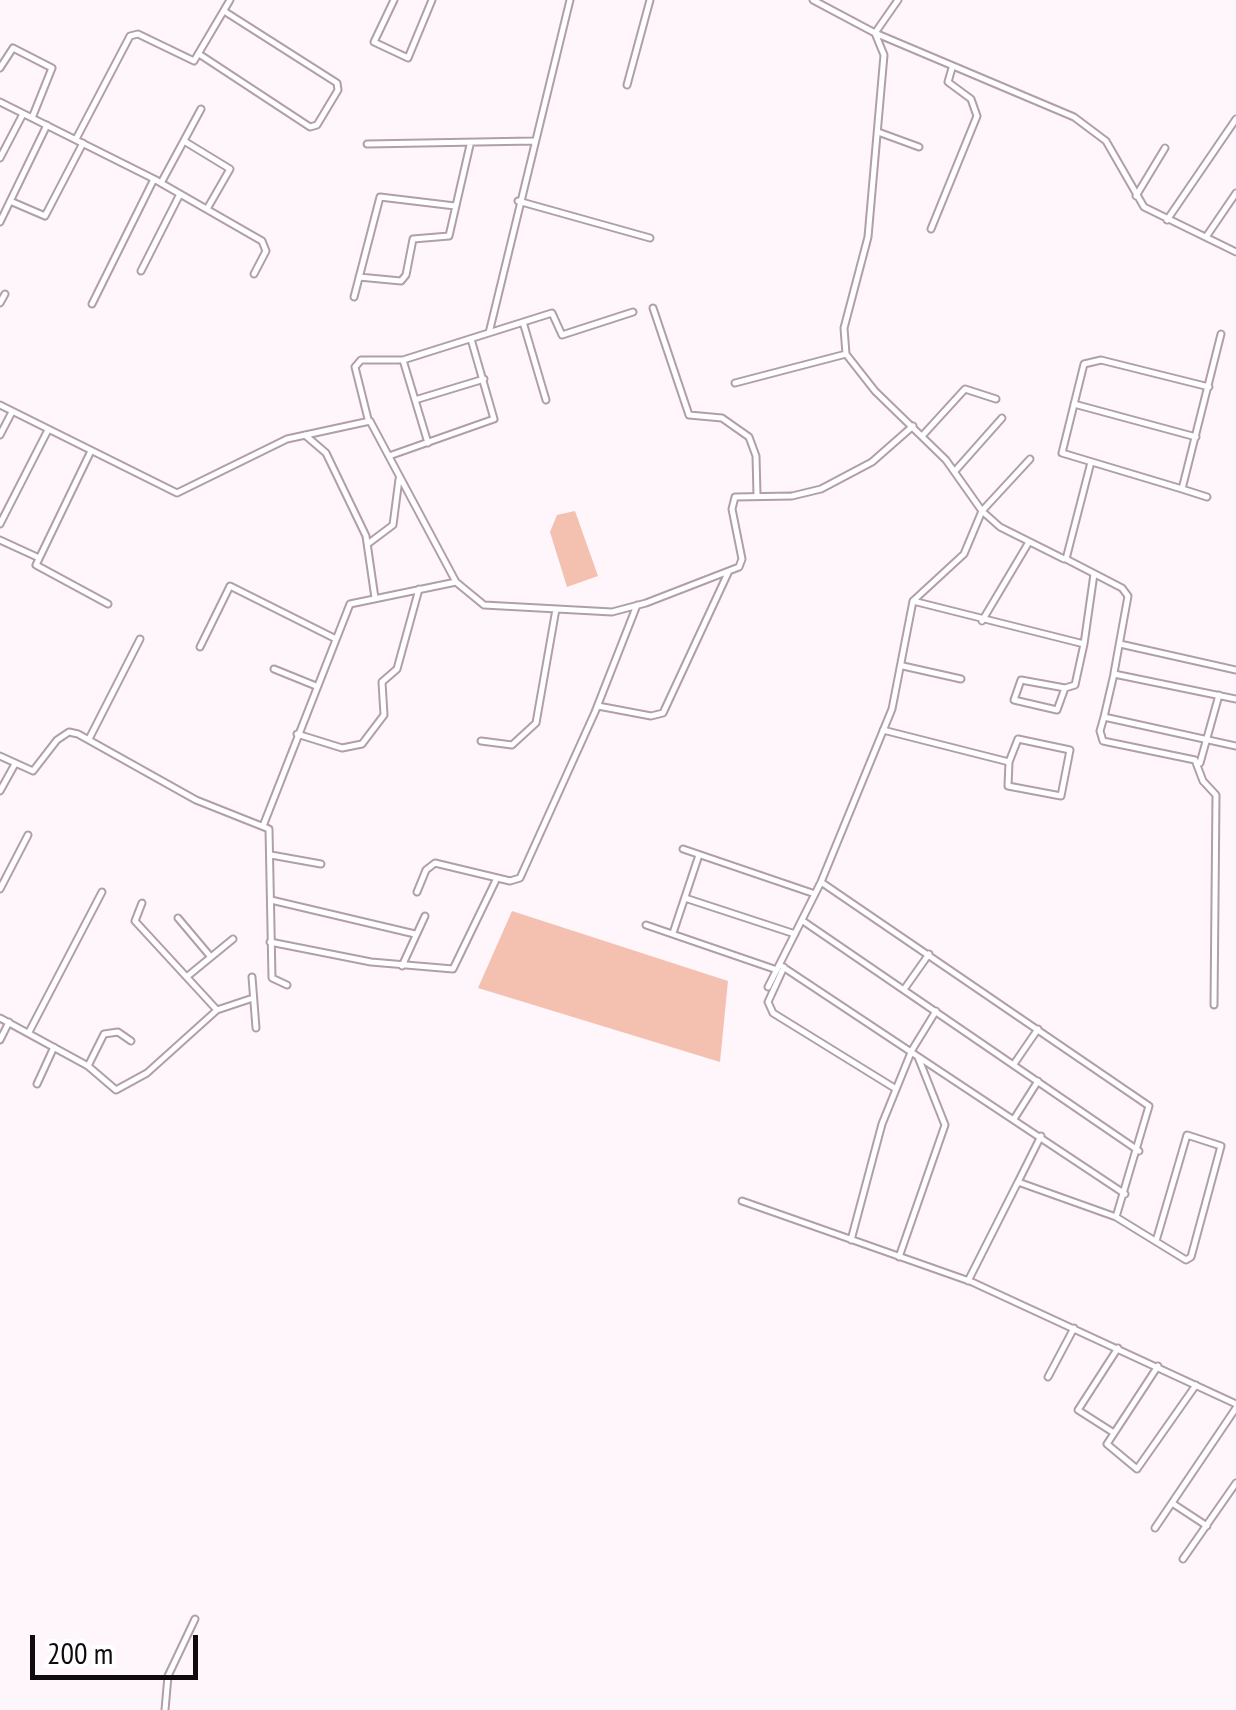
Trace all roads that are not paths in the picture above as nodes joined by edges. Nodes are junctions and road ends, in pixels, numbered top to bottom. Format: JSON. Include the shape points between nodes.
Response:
{"nodes":[{"id":1,"x":230,"y":0,"type":"edge"},
{"id":2,"x":394,"y":0,"type":"edge"},
{"id":3,"x":432,"y":0,"type":"edge"},
{"id":4,"x":570,"y":0,"type":"edge"},
{"id":5,"x":650,"y":0,"type":"edge"},
{"id":6,"x":898,"y":0,"type":"edge"},
{"id":7,"x":818,"y":1,"type":"edge"},
{"id":8,"x":224,"y":12,"type":"junction"},
{"id":9,"x":875,"y":33,"type":"junction"},
{"id":10,"x":199,"y":54,"type":"junction"},
{"id":11,"x":0,"y":68,"type":"edge"},
{"id":12,"x":952,"y":68,"type":"junction"},
{"id":13,"x":627,"y":85,"type":"dead end"},
{"id":14,"x":0,"y":102,"type":"edge"},
{"id":15,"x":201,"y":109,"type":"dead end"},
{"id":16,"x":23,"y":114,"type":"junction"},
{"id":17,"x":32,"y":118,"type":"junction"},
{"id":18,"x":1236,"y":119,"type":"edge"},
{"id":19,"x":47,"y":125,"type":"junction"},
{"id":20,"x":878,"y":132,"type":"junction"},
{"id":21,"x":76,"y":139,"type":"junction"},
{"id":22,"x":184,"y":141,"type":"junction"},
{"id":23,"x":533,"y":141,"type":"junction"},
{"id":24,"x":84,"y":143,"type":"junction"},
{"id":25,"x":367,"y":144,"type":"dead end"},
{"id":26,"x":470,"y":145,"type":"junction"},
{"id":27,"x":919,"y":146,"type":"dead end"},
{"id":28,"x":1166,"y":148,"type":"dead end"},
{"id":29,"x":0,"y":158,"type":"edge"},
{"id":30,"x":158,"y":181,"type":"junction"},
{"id":31,"x":180,"y":194,"type":"junction"},
{"id":32,"x":1136,"y":196,"type":"junction"},
{"id":33,"x":1234,"y":198,"type":"edge"},
{"id":34,"x":10,"y":200,"type":"junction"},
{"id":35,"x":518,"y":201,"type":"junction"},
{"id":36,"x":455,"y":206,"type":"junction"},
{"id":37,"x":207,"y":210,"type":"junction"},
{"id":38,"x":1166,"y":220,"type":"junction"},
{"id":39,"x":0,"y":222,"type":"edge"},
{"id":40,"x":931,"y":229,"type":"dead end"},
{"id":41,"x":1206,"y":237,"type":"junction"},
{"id":42,"x":650,"y":238,"type":"dead end"},
{"id":43,"x":1236,"y":252,"type":"edge"},
{"id":44,"x":141,"y":271,"type":"dead end"},
{"id":45,"x":254,"y":274,"type":"dead end"},
{"id":46,"x":359,"y":277,"type":"junction"},
{"id":47,"x":6,"y":294,"type":"dead end"},
{"id":48,"x":354,"y":298,"type":"dead end"},
{"id":49,"x":0,"y":302,"type":"edge"},
{"id":50,"x":92,"y":304,"type":"dead end"},
{"id":51,"x":653,"y":308,"type":"dead end"},
{"id":52,"x":633,"y":312,"type":"dead end"},
{"id":53,"x":522,"y":321,"type":"junction"},
{"id":54,"x":490,"y":333,"type":"junction"},
{"id":55,"x":1222,"y":334,"type":"dead end"},
{"id":56,"x":471,"y":339,"type":"junction"},
{"id":57,"x":846,"y":354,"type":"junction"},
{"id":58,"x":403,"y":360,"type":"junction"},
{"id":59,"x":484,"y":379,"type":"junction"},
{"id":60,"x":735,"y":383,"type":"dead end"},
{"id":61,"x":1209,"y":388,"type":"junction"},
{"id":62,"x":996,"y":399,"type":"dead end"},
{"id":63,"x":415,"y":400,"type":"junction"},
{"id":64,"x":546,"y":400,"type":"dead end"},
{"id":65,"x":1074,"y":404,"type":"junction"},
{"id":66,"x":0,"y":405,"type":"edge"},
{"id":67,"x":12,"y":412,"type":"junction"},
{"id":68,"x":1002,"y":418,"type":"dead end"},
{"id":69,"x":369,"y":420,"type":"junction"},
{"id":70,"x":913,"y":426,"type":"junction"},
{"id":71,"x":48,"y":430,"type":"junction"},
{"id":72,"x":304,"y":434,"type":"junction"},
{"id":73,"x":0,"y":435,"type":"edge"},
{"id":74,"x":923,"y":435,"type":"junction"},
{"id":75,"x":1197,"y":437,"type":"junction"},
{"id":76,"x":428,"y":443,"type":"junction"},
{"id":77,"x":90,"y":452,"type":"junction"},
{"id":78,"x":389,"y":456,"type":"junction"},
{"id":79,"x":1030,"y":459,"type":"dead end"},
{"id":80,"x":1091,"y":462,"type":"junction"},
{"id":81,"x":955,"y":471,"type":"junction"},
{"id":82,"x":399,"y":478,"type":"junction"},
{"id":83,"x":1182,"y":489,"type":"junction"},
{"id":84,"x":758,"y":495,"type":"junction"},
{"id":85,"x":1207,"y":497,"type":"dead end"},
{"id":86,"x":982,"y":511,"type":"junction"},
{"id":87,"x":0,"y":524,"type":"edge"},
{"id":88,"x":0,"y":540,"type":"edge"},
{"id":89,"x":1029,"y":542,"type":"junction"},
{"id":90,"x":368,"y":543,"type":"junction"},
{"id":91,"x":37,"y":558,"type":"junction"},
{"id":92,"x":1066,"y":559,"type":"junction"},
{"id":93,"x":729,"y":572,"type":"junction"},
{"id":94,"x":1094,"y":573,"type":"junction"},
{"id":95,"x":456,"y":582,"type":"junction"},
{"id":96,"x":419,"y":589,"type":"junction"},
{"id":97,"x":374,"y":598,"type":"junction"},
{"id":98,"x":913,"y":601,"type":"junction"},
{"id":99,"x":108,"y":604,"type":"dead end"},
{"id":100,"x":637,"y":605,"type":"junction"},
{"id":101,"x":556,"y":610,"type":"junction"},
{"id":102,"x":982,"y":621,"type":"junction"},
{"id":103,"x":334,"y":638,"type":"junction"},
{"id":104,"x":140,"y":639,"type":"dead end"},
{"id":105,"x":1084,"y":644,"type":"junction"},
{"id":106,"x":1120,"y":644,"type":"junction"},
{"id":107,"x":200,"y":646,"type":"dead end"},
{"id":108,"x":903,"y":666,"type":"junction"},
{"id":109,"x":274,"y":669,"type":"dead end"},
{"id":110,"x":1236,"y":670,"type":"edge"},
{"id":111,"x":1114,"y":674,"type":"junction"},
{"id":112,"x":961,"y":679,"type":"dead end"},
{"id":113,"x":316,"y":686,"type":"junction"},
{"id":114,"x":1065,"y":688,"type":"junction"},
{"id":115,"x":1219,"y":695,"type":"junction"},
{"id":116,"x":1236,"y":699,"type":"edge"},
{"id":117,"x":598,"y":706,"type":"junction"},
{"id":118,"x":1104,"y":717,"type":"junction"},
{"id":119,"x":883,"y":730,"type":"junction"},
{"id":120,"x":296,"y":734,"type":"junction"},
{"id":121,"x":89,"y":739,"type":"junction"},
{"id":122,"x":481,"y":740,"type":"dead end"},
{"id":123,"x":1210,"y":740,"type":"junction"},
{"id":124,"x":1236,"y":746,"type":"edge"},
{"id":125,"x":0,"y":756,"type":"edge"},
{"id":126,"x":1008,"y":762,"type":"junction"},
{"id":127,"x":1200,"y":763,"type":"junction"},
{"id":128,"x":15,"y":764,"type":"junction"},
{"id":129,"x":0,"y":791,"type":"edge"},
{"id":130,"x":263,"y":826,"type":"junction"},
{"id":131,"x":28,"y":835,"type":"dead end"},
{"id":132,"x":683,"y":850,"type":"dead end"},
{"id":133,"x":272,"y":855,"type":"junction"},
{"id":134,"x":699,"y":855,"type":"junction"},
{"id":135,"x":320,"y":864,"type":"dead end"},
{"id":136,"x":498,"y":878,"type":"junction"},
{"id":137,"x":821,"y":882,"type":"junction"},
{"id":138,"x":0,"y":889,"type":"edge"},
{"id":139,"x":102,"y":892,"type":"dead end"},
{"id":140,"x":417,"y":892,"type":"dead end"},
{"id":141,"x":815,"y":894,"type":"junction"},
{"id":142,"x":684,"y":898,"type":"junction"},
{"id":143,"x":271,"y":900,"type":"junction"},
{"id":144,"x":142,"y":903,"type":"dead end"},
{"id":145,"x":425,"y":916,"type":"dead end"},
{"id":146,"x":178,"y":918,"type":"dead end"},
{"id":147,"x":802,"y":920,"type":"junction"},
{"id":148,"x":646,"y":925,"type":"dead end"},
{"id":149,"x":415,"y":934,"type":"junction"},
{"id":150,"x":672,"y":934,"type":"junction"},
{"id":151,"x":796,"y":934,"type":"junction"},
{"id":152,"x":233,"y":939,"type":"dead end"},
{"id":153,"x":270,"y":942,"type":"junction"},
{"id":154,"x":929,"y":954,"type":"junction"},
{"id":155,"x":210,"y":956,"type":"junction"},
{"id":156,"x":402,"y":966,"type":"junction"},
{"id":157,"x":780,"y":968,"type":"junction"},
{"id":158,"x":189,"y":976,"type":"junction"},
{"id":159,"x":252,"y":977,"type":"dead end"},
{"id":160,"x":287,"y":985,"type":"dead end"},
{"id":161,"x":768,"y":987,"type":"dead end"},
{"id":162,"x":904,"y":988,"type":"junction"},
{"id":163,"x":250,"y":998,"type":"junction"},
{"id":164,"x":1214,"y":1005,"type":"dead end"},
{"id":165,"x":217,"y":1010,"type":"junction"},
{"id":166,"x":936,"y":1011,"type":"junction"},
{"id":167,"x":0,"y":1018,"type":"edge"},
{"id":168,"x":9,"y":1022,"type":"junction"},
{"id":169,"x":256,"y":1028,"type":"dead end"},
{"id":170,"x":1038,"y":1028,"type":"junction"},
{"id":171,"x":29,"y":1032,"type":"junction"},
{"id":172,"x":0,"y":1040,"type":"edge"},
{"id":173,"x":132,"y":1041,"type":"dead end"},
{"id":174,"x":54,"y":1047,"type":"junction"},
{"id":175,"x":915,"y":1052,"type":"junction"},
{"id":176,"x":1014,"y":1064,"type":"junction"},
{"id":177,"x":88,"y":1066,"type":"junction"},
{"id":178,"x":1038,"y":1081,"type":"junction"},
{"id":179,"x":37,"y":1084,"type":"dead end"},
{"id":180,"x":896,"y":1089,"type":"junction"},
{"id":181,"x":1014,"y":1119,"type":"junction"},
{"id":182,"x":1041,"y":1136,"type":"junction"},
{"id":183,"x":1139,"y":1150,"type":"junction"},
{"id":184,"x":1018,"y":1182,"type":"junction"},
{"id":185,"x":1125,"y":1194,"type":"junction"},
{"id":186,"x":742,"y":1201,"type":"dead end"},
{"id":187,"x":1116,"y":1218,"type":"junction"},
{"id":188,"x":851,"y":1240,"type":"junction"},
{"id":189,"x":1156,"y":1241,"type":"junction"},
{"id":190,"x":898,"y":1257,"type":"junction"},
{"id":191,"x":968,"y":1281,"type":"junction"},
{"id":192,"x":1074,"y":1328,"type":"junction"},
{"id":193,"x":1118,"y":1348,"type":"junction"},
{"id":194,"x":1158,"y":1366,"type":"junction"},
{"id":195,"x":1048,"y":1376,"type":"dead end"},
{"id":196,"x":1196,"y":1384,"type":"junction"},
{"id":197,"x":1236,"y":1406,"type":"edge"},
{"id":198,"x":1114,"y":1433,"type":"junction"},
{"id":199,"x":1236,"y":1483,"type":"edge"},
{"id":200,"x":1172,"y":1503,"type":"junction"},
{"id":201,"x":1206,"y":1526,"type":"junction"},
{"id":202,"x":1155,"y":1528,"type":"dead end"},
{"id":203,"x":1183,"y":1559,"type":"dead end"},
{"id":204,"x":195,"y":1619,"type":"dead end"},
{"id":205,"x":165,"y":1710,"type":"edge"}],
"edges":[{"from":1,"to":8,"type":"street"},
{"from":2,"to":3,"type":"street","via":[[374,42],[408,58]]},
{"from":4,"to":23,"type":"street"},
{"from":5,"to":13,"type":"street"},
{"from":6,"to":9,"type":"street"},
{"from":7,"to":9,"type":"street"},
{"from":8,"to":10,"type":"street"},
{"from":8,"to":10,"type":"street","via":[[338,90],[312,128]]},
{"from":9,"to":12,"type":"street"},
{"from":9,"to":20,"type":"street","via":[[884,55]]},
{"from":10,"to":21,"type":"street","via":[[190,61],[131,35]]},
{"from":11,"to":17,"type":"street","via":[[13,48],[53,70]]},
{"from":12,"to":32,"type":"street","via":[[1098,132]]},
{"from":12,"to":40,"type":"street","via":[[948,82],[971,99],[976,116]]},
{"from":14,"to":16,"type":"street"},
{"from":15,"to":22,"type":"street"},
{"from":16,"to":17,"type":"street"},
{"from":16,"to":29,"type":"street"},
{"from":17,"to":19,"type":"street"},
{"from":18,"to":38,"type":"street"},
{"from":19,"to":21,"type":"street"},
{"from":19,"to":34,"type":"street"},
{"from":20,"to":27,"type":"street"},
{"from":20,"to":57,"type":"street","via":[[864,260],[844,328]]},
{"from":21,"to":24,"type":"street"},
{"from":22,"to":30,"type":"street"},
{"from":22,"to":37,"type":"street","via":[[230,169]]},
{"from":23,"to":26,"type":"street"},
{"from":23,"to":35,"type":"street"},
{"from":24,"to":30,"type":"street"},
{"from":24,"to":34,"type":"street","via":[[45,216]]},
{"from":25,"to":26,"type":"street"},
{"from":26,"to":36,"type":"street"},
{"from":28,"to":32,"type":"street"},
{"from":30,"to":31,"type":"street"},
{"from":30,"to":50,"type":"street"},
{"from":31,"to":37,"type":"street"},
{"from":31,"to":44,"type":"street"},
{"from":32,"to":38,"type":"street"},
{"from":33,"to":41,"type":"street"},
{"from":34,"to":39,"type":"street"},
{"from":35,"to":42,"type":"street"},
{"from":35,"to":54,"type":"street"},
{"from":36,"to":46,"type":"street","via":[[446,238],[413,239],[403,280]]},
{"from":36,"to":46,"type":"street","via":[[380,197]]},
{"from":37,"to":45,"type":"street","via":[[265,244]]},
{"from":38,"to":41,"type":"street"},
{"from":41,"to":43,"type":"street"},
{"from":46,"to":48,"type":"street"},
{"from":47,"to":49,"type":"street"},
{"from":51,"to":84,"type":"street","via":[[689,416],[722,418],[749,437]]},
{"from":52,"to":53,"type":"street","via":[[563,334],[552,313]]},
{"from":53,"to":54,"type":"street"},
{"from":53,"to":64,"type":"street"},
{"from":54,"to":56,"type":"street"},
{"from":55,"to":61,"type":"street"},
{"from":56,"to":58,"type":"street"},
{"from":56,"to":59,"type":"street"},
{"from":57,"to":60,"type":"street"},
{"from":57,"to":70,"type":"street"},
{"from":58,"to":63,"type":"street"},
{"from":58,"to":69,"type":"street","via":[[356,364]]},
{"from":59,"to":63,"type":"street"},
{"from":59,"to":76,"type":"street","via":[[494,419]]},
{"from":61,"to":65,"type":"street","via":[[1093,358],[1084,364]]},
{"from":61,"to":75,"type":"street"},
{"from":62,"to":74,"type":"street","via":[[965,388]]},
{"from":63,"to":76,"type":"street"},
{"from":65,"to":75,"type":"street"},
{"from":65,"to":80,"type":"street","via":[[1062,453]]},
{"from":66,"to":67,"type":"street"},
{"from":67,"to":71,"type":"street"},
{"from":67,"to":73,"type":"street"},
{"from":68,"to":81,"type":"street"},
{"from":69,"to":72,"type":"street"},
{"from":69,"to":78,"type":"street"},
{"from":70,"to":74,"type":"street"},
{"from":70,"to":84,"type":"street","via":[[843,479],[805,494]]},
{"from":71,"to":77,"type":"street"},
{"from":71,"to":87,"type":"street"},
{"from":72,"to":77,"type":"street","via":[[181,492]]},
{"from":72,"to":90,"type":"street","via":[[326,454]]},
{"from":74,"to":81,"type":"street"},
{"from":75,"to":83,"type":"street"},
{"from":76,"to":78,"type":"street"},
{"from":77,"to":91,"type":"street"},
{"from":78,"to":82,"type":"street"},
{"from":79,"to":86,"type":"street"},
{"from":80,"to":83,"type":"street"},
{"from":80,"to":92,"type":"street"},
{"from":81,"to":86,"type":"street"},
{"from":82,"to":90,"type":"street","via":[[393,525]]},
{"from":82,"to":95,"type":"street"},
{"from":83,"to":85,"type":"street"},
{"from":84,"to":93,"type":"street","via":[[739,495],[732,503],[742,559]]},
{"from":86,"to":89,"type":"street"},
{"from":86,"to":98,"type":"street","via":[[964,554]]},
{"from":88,"to":91,"type":"street"},
{"from":89,"to":92,"type":"street"},
{"from":89,"to":102,"type":"street"},
{"from":90,"to":97,"type":"street"},
{"from":91,"to":99,"type":"street","via":[[38,568]]},
{"from":92,"to":94,"type":"street"},
{"from":93,"to":100,"type":"street"},
{"from":93,"to":117,"type":"street","via":[[664,713]]},
{"from":94,"to":105,"type":"street"},
{"from":94,"to":106,"type":"street","via":[[1128,596]]},
{"from":95,"to":96,"type":"street"},
{"from":95,"to":101,"type":"street","via":[[484,604]]},
{"from":96,"to":97,"type":"street"},
{"from":96,"to":120,"type":"street","via":[[397,669],[382,682],[384,715],[362,744],[342,748]]},
{"from":97,"to":103,"type":"street","via":[[347,606]]},
{"from":98,"to":102,"type":"street"},
{"from":98,"to":108,"type":"street"},
{"from":100,"to":101,"type":"street","via":[[612,612]]},
{"from":100,"to":117,"type":"street"},
{"from":101,"to":122,"type":"street","via":[[536,724],[512,745]]},
{"from":102,"to":105,"type":"street"},
{"from":103,"to":107,"type":"street","via":[[230,586]]},
{"from":103,"to":113,"type":"street"},
{"from":104,"to":121,"type":"street"},
{"from":105,"to":114,"type":"street","via":[[1075,685]]},
{"from":106,"to":110,"type":"street"},
{"from":106,"to":111,"type":"street"},
{"from":108,"to":112,"type":"street"},
{"from":108,"to":119,"type":"street"},
{"from":109,"to":113,"type":"street"},
{"from":111,"to":115,"type":"street"},
{"from":111,"to":118,"type":"street"},
{"from":113,"to":120,"type":"street"},
{"from":114,"to":114,"type":"street","via":[[1052,711],[1014,700],[1021,680]]},
{"from":115,"to":116,"type":"street"},
{"from":115,"to":123,"type":"street"},
{"from":117,"to":136,"type":"street","via":[[520,878]]},
{"from":118,"to":123,"type":"street"},
{"from":118,"to":127,"type":"street","via":[[1103,741]]},
{"from":119,"to":126,"type":"street"},
{"from":119,"to":137,"type":"street"},
{"from":120,"to":130,"type":"street"},
{"from":121,"to":128,"type":"street","via":[[69,732],[36,770]]},
{"from":121,"to":130,"type":"street","via":[[196,800]]},
{"from":123,"to":124,"type":"street"},
{"from":123,"to":127,"type":"street"},
{"from":125,"to":128,"type":"street"},
{"from":126,"to":126,"type":"street","via":[[1018,739],[1068,748],[1063,794],[1010,788]]},
{"from":127,"to":164,"type":"street","via":[[1216,801]]},
{"from":128,"to":129,"type":"street"},
{"from":130,"to":133,"type":"street","via":[[271,832]]},
{"from":131,"to":138,"type":"street"},
{"from":132,"to":134,"type":"street"},
{"from":133,"to":135,"type":"street"},
{"from":133,"to":143,"type":"street"},
{"from":134,"to":141,"type":"street"},
{"from":134,"to":142,"type":"street"},
{"from":136,"to":140,"type":"street","via":[[435,863]]},
{"from":136,"to":156,"type":"street","via":[[454,968]]},
{"from":137,"to":141,"type":"street"},
{"from":137,"to":154,"type":"street"},
{"from":139,"to":171,"type":"street"},
{"from":141,"to":147,"type":"street"},
{"from":142,"to":150,"type":"street"},
{"from":142,"to":151,"type":"street"},
{"from":143,"to":149,"type":"street"},
{"from":143,"to":153,"type":"street"},
{"from":144,"to":158,"type":"street","via":[[136,921]]},
{"from":145,"to":149,"type":"street"},
{"from":146,"to":155,"type":"street"},
{"from":147,"to":151,"type":"street"},
{"from":147,"to":162,"type":"street"},
{"from":148,"to":150,"type":"street"},
{"from":149,"to":156,"type":"street"},
{"from":150,"to":157,"type":"street"},
{"from":151,"to":157,"type":"street"},
{"from":152,"to":155,"type":"street"},
{"from":153,"to":156,"type":"street"},
{"from":153,"to":160,"type":"street","via":[[272,980]]},
{"from":154,"to":162,"type":"street"},
{"from":154,"to":170,"type":"street"},
{"from":155,"to":158,"type":"street"},
{"from":157,"to":161,"type":"street"},
{"from":157,"to":175,"type":"street"},
{"from":157,"to":180,"type":"street","via":[[768,1002],[773,1013]]},
{"from":158,"to":165,"type":"street"},
{"from":159,"to":163,"type":"street"},
{"from":162,"to":166,"type":"street"},
{"from":163,"to":165,"type":"street"},
{"from":163,"to":169,"type":"street"},
{"from":165,"to":177,"type":"street","via":[[119,1090]]},
{"from":166,"to":175,"type":"street"},
{"from":166,"to":176,"type":"street"},
{"from":167,"to":168,"type":"street"},
{"from":168,"to":171,"type":"street"},
{"from":168,"to":172,"type":"street"},
{"from":170,"to":176,"type":"street"},
{"from":170,"to":183,"type":"street","via":[[1149,1106]]},
{"from":171,"to":174,"type":"street"},
{"from":173,"to":177,"type":"street","via":[[106,1033]]},
{"from":174,"to":177,"type":"street"},
{"from":174,"to":179,"type":"street"},
{"from":175,"to":180,"type":"street"},
{"from":175,"to":181,"type":"street"},
{"from":175,"to":190,"type":"street","via":[[945,1125]]},
{"from":176,"to":178,"type":"street"},
{"from":178,"to":181,"type":"street"},
{"from":178,"to":183,"type":"street"},
{"from":180,"to":188,"type":"street"},
{"from":181,"to":182,"type":"street"},
{"from":182,"to":184,"type":"street"},
{"from":182,"to":185,"type":"street"},
{"from":183,"to":185,"type":"street"},
{"from":184,"to":187,"type":"street"},
{"from":184,"to":191,"type":"street"},
{"from":185,"to":187,"type":"street"},
{"from":186,"to":188,"type":"street"},
{"from":187,"to":189,"type":"street"},
{"from":188,"to":190,"type":"street"},
{"from":189,"to":189,"type":"street","via":[[1190,1259],[1219,1144],[1187,1135]]},
{"from":190,"to":191,"type":"street"},
{"from":191,"to":192,"type":"street"},
{"from":192,"to":193,"type":"street"},
{"from":192,"to":195,"type":"street"},
{"from":193,"to":194,"type":"street"},
{"from":193,"to":198,"type":"street","via":[[1078,1410]]},
{"from":194,"to":196,"type":"street"},
{"from":194,"to":198,"type":"street"},
{"from":196,"to":197,"type":"street"},
{"from":196,"to":198,"type":"street","via":[[1140,1468],[1108,1448]]},
{"from":197,"to":200,"type":"street"},
{"from":199,"to":201,"type":"street"},
{"from":200,"to":201,"type":"street"},
{"from":200,"to":202,"type":"street"},
{"from":201,"to":203,"type":"street"},
{"from":204,"to":205,"type":"street","via":[[168,1676]]}]}
